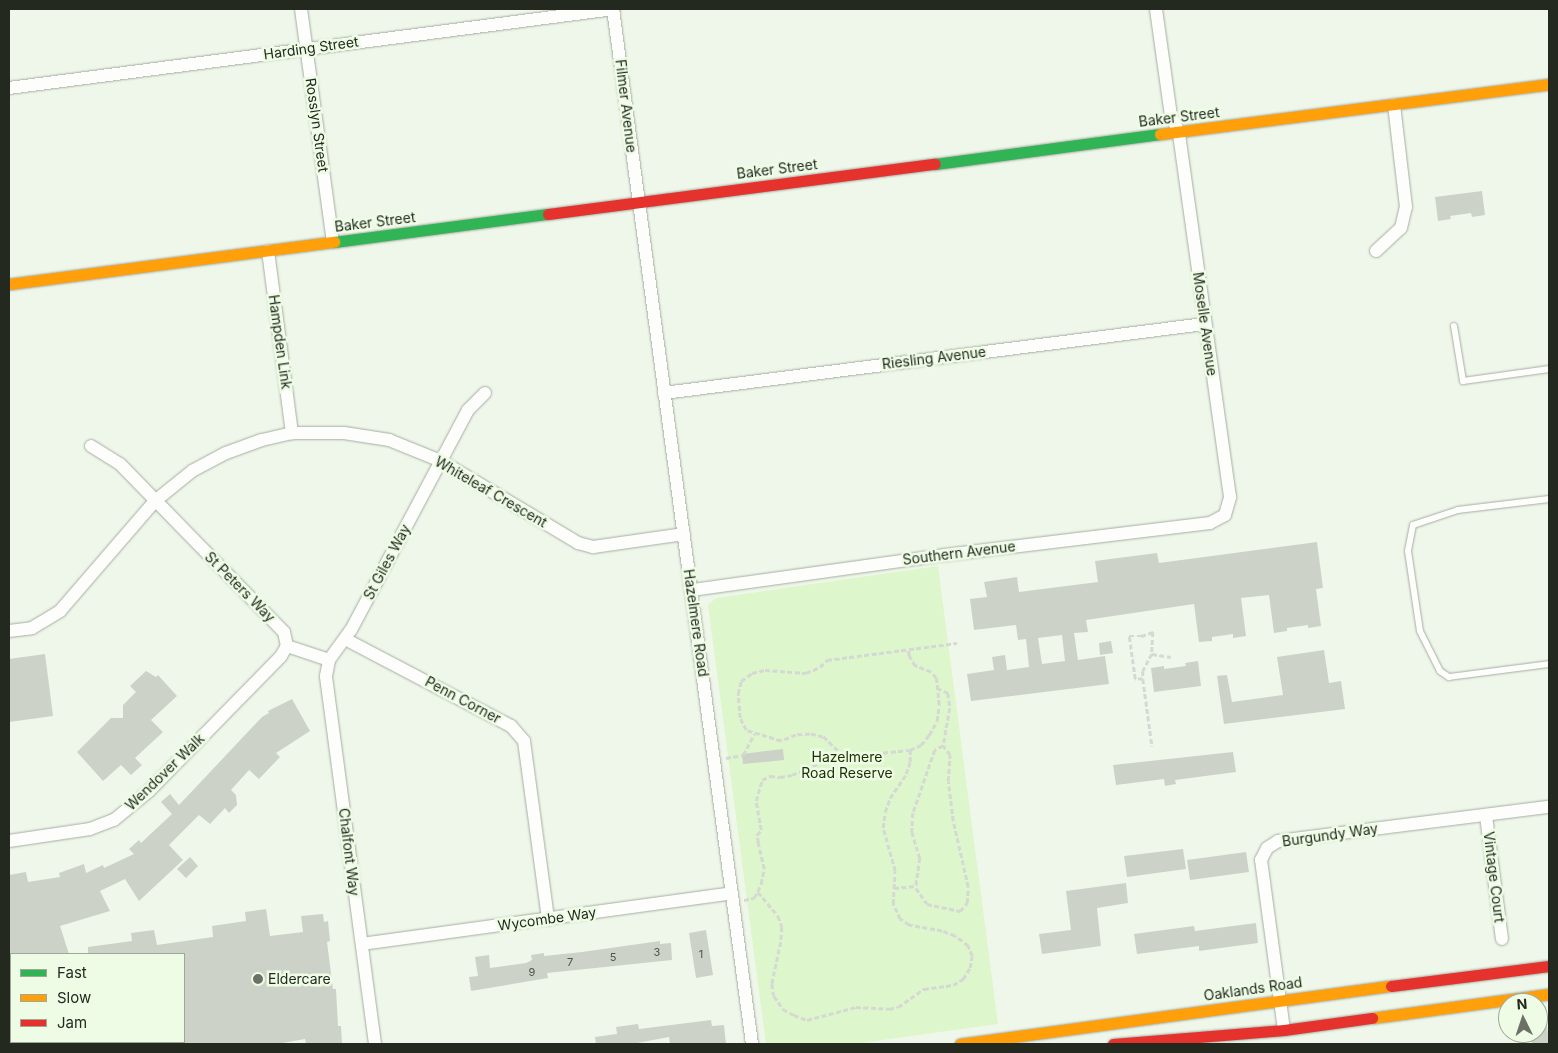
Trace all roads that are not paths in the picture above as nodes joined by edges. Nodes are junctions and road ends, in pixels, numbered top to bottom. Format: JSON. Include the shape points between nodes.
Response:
{"nodes":[{"id":1,"x":301,"y":9,"type":"edge"},
{"id":2,"x":613,"y":9,"type":"edge"},
{"id":3,"x":1156,"y":9,"type":"edge"},
{"id":4,"x":307,"y":49,"type":"junction"},
{"id":5,"x":1549,"y":84,"type":"edge"},
{"id":6,"x":9,"y":88,"type":"edge"},
{"id":7,"x":1394,"y":105,"type":"junction"},
{"id":8,"x":1179,"y":132,"type":"junction"},
{"id":9,"x":638,"y":203,"type":"junction"},
{"id":10,"x":332,"y":242,"type":"junction"},
{"id":11,"x":268,"y":251,"type":"junction"},
{"id":12,"x":1376,"y":251,"type":"dead end"},
{"id":13,"x":9,"y":284,"type":"edge"},
{"id":14,"x":1204,"y":324,"type":"junction"},
{"id":15,"x":1454,"y":326,"type":"dead end"},
{"id":16,"x":1549,"y":369,"type":"edge"},
{"id":17,"x":485,"y":393,"type":"dead end"},
{"id":18,"x":664,"y":393,"type":"junction"},
{"id":19,"x":292,"y":434,"type":"junction"},
{"id":20,"x":91,"y":446,"type":"dead end"},
{"id":21,"x":441,"y":461,"type":"junction"},
{"id":22,"x":1549,"y":499,"type":"edge"},
{"id":23,"x":155,"y":500,"type":"junction"},
{"id":24,"x":1225,"y":515,"type":"joint"},
{"id":25,"x":684,"y":534,"type":"junction"},
{"id":26,"x":692,"y":590,"type":"junction"},
{"id":27,"x":9,"y":632,"type":"edge"},
{"id":28,"x":344,"y":639,"type":"junction"},
{"id":29,"x":287,"y":646,"type":"junction"},
{"id":30,"x":329,"y":660,"type":"junction"},
{"id":31,"x":1549,"y":664,"type":"edge"},
{"id":32,"x":1549,"y":807,"type":"edge"},
{"id":33,"x":1486,"y":816,"type":"junction"},
{"id":34,"x":10,"y":841,"type":"edge"},
{"id":35,"x":733,"y":897,"type":"junction"},
{"id":36,"x":548,"y":918,"type":"junction"},
{"id":37,"x":1502,"y":939,"type":"dead end"},
{"id":38,"x":362,"y":944,"type":"junction"},
{"id":39,"x":1549,"y":966,"type":"edge"},
{"id":40,"x":1493,"y":973,"type":"junction"},
{"id":41,"x":1463,"y":977,"type":"junction"},
{"id":42,"x":1549,"y":994,"type":"edge"},
{"id":43,"x":1280,"y":1000,"type":"junction"},
{"id":44,"x":1492,"y":1002,"type":"junction"},
{"id":45,"x":1465,"y":1006,"type":"junction"},
{"id":46,"x":1132,"y":1022,"type":"junction"},
{"id":47,"x":1284,"y":1030,"type":"junction"},
{"id":48,"x":1135,"y":1043,"type":"edge"},
{"id":49,"x":374,"y":1044,"type":"edge"},
{"id":50,"x":752,"y":1044,"type":"edge"},
{"id":51,"x":960,"y":1044,"type":"edge"},
{"id":52,"x":1113,"y":1044,"type":"edge"}],
"edges":[{"from":1,"to":4,"type":"street","name":"Rosslyn Street"},
{"from":2,"to":4,"type":"street","name":"Harding Street"},
{"from":2,"to":9,"type":"street","name":"Filmer Avenue"},
{"from":3,"to":8,"type":"street","name":"Moselle Avenue","via":[[1171,116]]},
{"from":4,"to":6,"type":"street","name":"Harding Street"},
{"from":4,"to":10,"type":"street","name":"Rosslyn Street"},
{"from":5,"to":7,"type":"street","name":"Baker Street"},
{"from":7,"to":8,"type":"street","name":"Baker Street"},
{"from":7,"to":12,"type":"street","via":[[1406,207],[1401,228]]},
{"from":8,"to":9,"type":"street","name":"Baker Street"},
{"from":8,"to":14,"type":"street","name":"Moselle Avenue"},
{"from":9,"to":10,"type":"street","name":"Baker Street"},
{"from":9,"to":18,"type":"street","name":"Hazelmere Road"},
{"from":10,"to":11,"type":"street","name":"Baker Street"},
{"from":11,"to":13,"type":"street","name":"Baker Street"},
{"from":11,"to":19,"type":"street","name":"Hampden Link"},
{"from":14,"to":18,"type":"street","name":"Riesling Avenue"},
{"from":14,"to":24,"type":"street","name":"Moselle Avenue","via":[[1230,497]]},
{"from":15,"to":16,"type":"lane","via":[[1463,381]]},
{"from":17,"to":21,"type":"street","name":"St Giles Way","via":[[468,410]]},
{"from":18,"to":25,"type":"street","name":"Hazelmere Road"},
{"from":19,"to":21,"type":"street","name":"Whiteleaf Crescent","via":[[344,433],[389,440]]},
{"from":19,"to":23,"type":"street","name":"Whiteleaf Crescent","via":[[262,440],[226,453],[192,471]]},
{"from":20,"to":23,"type":"street","name":"St Peters Way","via":[[120,464]]},
{"from":21,"to":25,"type":"street","name":"Whiteleaf Crescent","via":[[578,543],[593,546]]},
{"from":21,"to":28,"type":"street","name":"St Giles Way"},
{"from":22,"to":31,"type":"lane","via":[[1458,510],[1413,525],[1408,550],[1420,631],[1440,671],[1449,676]]},
{"from":23,"to":27,"type":"street","name":"Whiteleaf Crescent","via":[[60,611],[32,628]]},
{"from":23,"to":29,"type":"street","name":"St Peters Way","via":[[284,632]]},
{"from":24,"to":26,"type":"street","name":"Southern Avenue","via":[[1210,523],[945,554]]},
{"from":25,"to":26,"type":"street","name":"Hazelmere Road"},
{"from":26,"to":35,"type":"street","name":"Hazelmere Road"},
{"from":28,"to":30,"type":"street","name":"St Giles Way"},
{"from":28,"to":36,"type":"street","name":"Penn Corner","via":[[511,726],[524,742]]},
{"from":29,"to":30,"type":"street"},
{"from":29,"to":34,"type":"street","name":"Wendover Walk","via":[[282,656],[149,791],[114,820],[90,829]]},
{"from":30,"to":38,"type":"street","name":"Chalfont Way","via":[[326,676]]},
{"from":32,"to":33,"type":"street","name":"Burgundy Way"},
{"from":33,"to":37,"type":"street","name":"Vintage Court"},
{"from":33,"to":43,"type":"street","name":"Burgundy Way","via":[[1278,841],[1267,848],[1261,860]]},
{"from":35,"to":36,"type":"street","name":"Wycombe Way"},
{"from":35,"to":50,"type":"street","name":"Hazelmere Road"},
{"from":36,"to":38,"type":"street","name":"Wycombe Way"},
{"from":38,"to":49,"type":"street","name":"Chalfont Way"},
{"from":39,"to":40,"type":"street","name":"Oaklands Road"},
{"from":40,"to":41,"type":"street","name":"Oaklands Road"},
{"from":40,"to":44,"type":"street","via":[[1486,988]]},
{"from":41,"to":43,"type":"street","name":"Oaklands Road"},
{"from":41,"to":45,"type":"street","via":[[1470,982],[1472,991]]},
{"from":42,"to":44,"type":"street"},
{"from":43,"to":46,"type":"street","name":"Oaklands Road"},
{"from":43,"to":47,"type":"street","name":"Burgundy Way"},
{"from":44,"to":45,"type":"street"},
{"from":45,"to":47,"type":"street"},
{"from":46,"to":48,"type":"street"},
{"from":46,"to":51,"type":"street","name":"Oaklands Road"},
{"from":47,"to":48,"type":"street"},
{"from":48,"to":52,"type":"street"}]}
